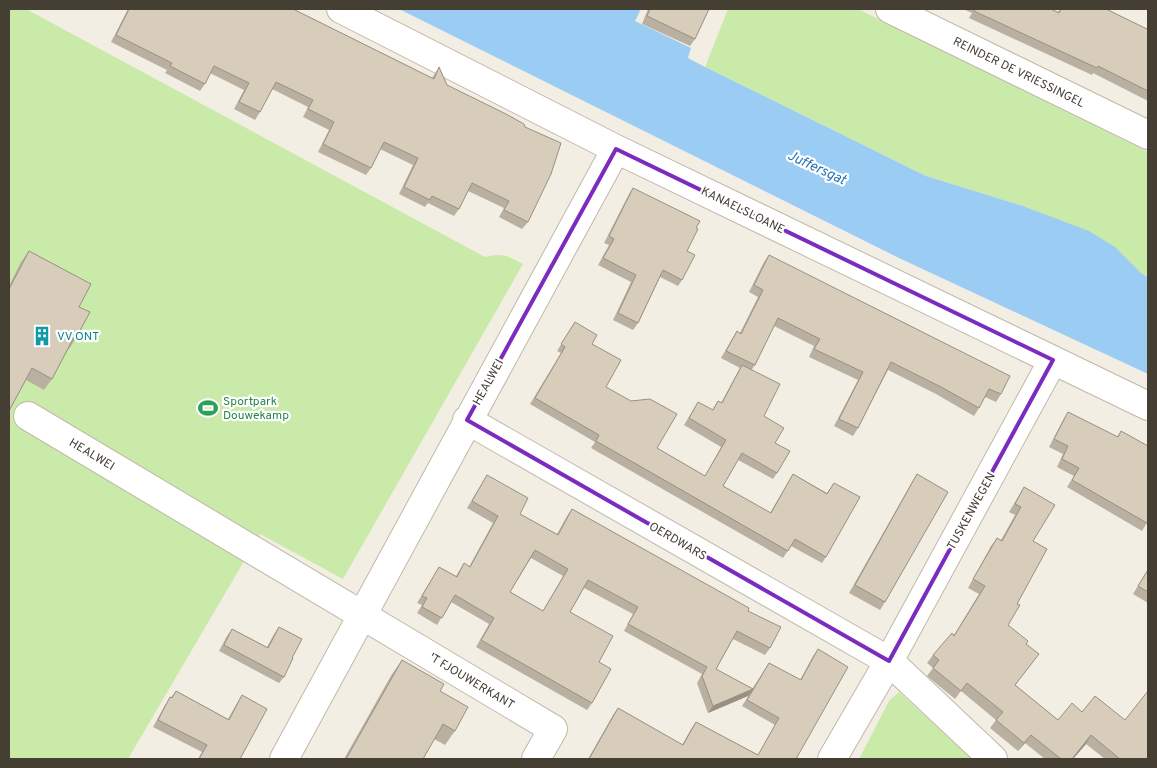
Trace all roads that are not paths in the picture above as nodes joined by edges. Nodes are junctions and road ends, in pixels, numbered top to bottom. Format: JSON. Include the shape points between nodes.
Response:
{"nodes":[{"id":1,"x":341,"y":9,"type":"edge"},
{"id":2,"x":890,"y":9,"type":"edge"},
{"id":3,"x":1148,"y":135,"type":"edge"},
{"id":4,"x":616,"y":149,"type":"junction"},
{"id":5,"x":1053,"y":360,"type":"junction"},
{"id":6,"x":1148,"y":406,"type":"edge"},
{"id":7,"x":28,"y":416,"type":"dead end"},
{"id":8,"x":467,"y":420,"type":"junction"},
{"id":9,"x":362,"y":615,"type":"junction"},
{"id":10,"x":889,"y":661,"type":"junction"},
{"id":11,"x":284,"y":759,"type":"edge"},
{"id":12,"x":536,"y":759,"type":"edge"},
{"id":13,"x":832,"y":759,"type":"edge"},
{"id":14,"x":993,"y":759,"type":"edge"}],
"edges":[{"from":1,"to":4,"type":"street","name":"KANAELSLOANE"},
{"from":2,"to":3,"type":"street","name":"REINDER DE VRIESSINGEL"},
{"from":4,"to":5,"type":"street","name":"KANAELSLOANE"},
{"from":4,"to":8,"type":"street","name":"HEALWEI"},
{"from":5,"to":6,"type":"street","name":"KANAELSLOANE"},
{"from":5,"to":10,"type":"street","name":"TUSKENWEGEN"},
{"from":7,"to":9,"type":"street","name":"HEALWEI"},
{"from":8,"to":9,"type":"street","name":"HEALWEI"},
{"from":8,"to":10,"type":"street","name":"OERDWARS"},
{"from":9,"to":11,"type":"street","name":"HEALWEI"},
{"from":9,"to":12,"type":"street","name":"'T FJOUWERKANT","via":[[553,729]]},
{"from":10,"to":13,"type":"street","name":"TUSKENWEGEN"},
{"from":10,"to":14,"type":"street"}]}
